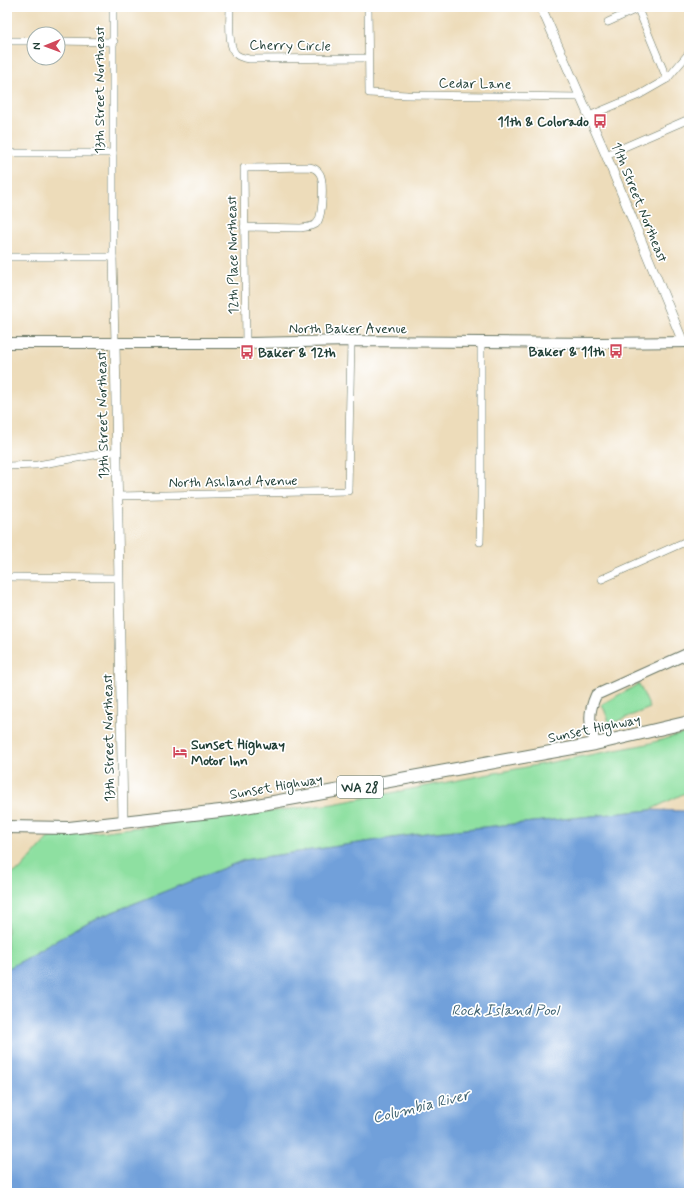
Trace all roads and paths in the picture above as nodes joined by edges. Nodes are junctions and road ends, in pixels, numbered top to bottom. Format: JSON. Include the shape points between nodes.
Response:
{"nodes":[{"id":1,"x":113,"y":7,"type":"edge"},
{"id":2,"x":230,"y":7,"type":"edge"},
{"id":3,"x":368,"y":7,"type":"edge"},
{"id":4,"x":541,"y":7,"type":"edge"},
{"id":5,"x":639,"y":8,"type":"edge"},
{"id":6,"x":608,"y":22,"type":"dead end"},
{"id":7,"x":7,"y":41,"type":"edge"},
{"id":8,"x":26,"y":41,"type":"edge"},
{"id":9,"x":66,"y":41,"type":"edge"},
{"id":10,"x":114,"y":42,"type":"junction"},
{"id":11,"x":689,"y":54,"type":"edge"},
{"id":12,"x":368,"y":58,"type":"junction"},
{"id":13,"x":668,"y":79,"type":"junction"},
{"id":14,"x":580,"y":97,"type":"junction"},
{"id":15,"x":589,"y":116,"type":"junction"},
{"id":16,"x":689,"y":119,"type":"edge"},
{"id":17,"x":7,"y":153,"type":"edge"},
{"id":18,"x":113,"y":153,"type":"junction"},
{"id":19,"x":606,"y":155,"type":"junction"},
{"id":20,"x":244,"y":227,"type":"junction"},
{"id":21,"x":7,"y":257,"type":"edge"},
{"id":22,"x":113,"y":257,"type":"junction"},
{"id":23,"x":351,"y":341,"type":"junction"},
{"id":24,"x":481,"y":342,"type":"junction"},
{"id":25,"x":686,"y":342,"type":"edge"},
{"id":26,"x":7,"y":343,"type":"edge"},
{"id":27,"x":115,"y":343,"type":"junction"},
{"id":28,"x":246,"y":343,"type":"junction"},
{"id":29,"x":117,"y":451,"type":"junction"},
{"id":30,"x":7,"y":466,"type":"edge"},
{"id":31,"x":118,"y":496,"type":"junction"},
{"id":32,"x":689,"y":540,"type":"edge"},
{"id":33,"x":480,"y":542,"type":"dead end"},
{"id":34,"x":7,"y":577,"type":"edge"},
{"id":35,"x":119,"y":578,"type":"junction"},
{"id":36,"x":602,"y":579,"type":"dead end"},
{"id":37,"x":689,"y":653,"type":"edge"},
{"id":38,"x":689,"y":722,"type":"edge"},
{"id":39,"x":595,"y":744,"type":"junction"},
{"id":40,"x":123,"y":822,"type":"junction"},
{"id":41,"x":7,"y":827,"type":"edge"}],
"edges":[{"from":1,"to":10,"type":"street","name":"13th Street Northeast"},
{"from":2,"to":12,"type":"street","name":"Cherry Circle","via":[[232,50],[243,58]]},
{"from":3,"to":12,"type":"street"},
{"from":4,"to":14,"type":"street","name":"11th Street Northeast"},
{"from":5,"to":6,"type":"street"},
{"from":5,"to":13,"type":"street"},
{"from":7,"to":8,"type":"street"},
{"from":9,"to":10,"type":"street"},
{"from":10,"to":18,"type":"street","name":"13th Street Northeast"},
{"from":11,"to":13,"type":"street"},
{"from":12,"to":14,"type":"street","name":"Cedar Lane","via":[[369,93]]},
{"from":13,"to":15,"type":"street","via":[[639,95]]},
{"from":14,"to":15,"type":"street","name":"11th Street Northeast"},
{"from":15,"to":19,"type":"street","name":"11th Street Northeast"},
{"from":16,"to":19,"type":"street"},
{"from":17,"to":18,"type":"street"},
{"from":18,"to":22,"type":"street","name":"13th Street Northeast"},
{"from":19,"to":25,"type":"street","name":"11th Street Northeast"},
{"from":20,"to":20,"type":"street","name":"12th Place Northeast","via":[[301,228],[317,224],[321,210],[321,174],[309,167],[244,168]]},
{"from":20,"to":28,"type":"street","name":"12th Place Northeast"},
{"from":21,"to":22,"type":"street"},
{"from":22,"to":27,"type":"street","name":"13th Street Northeast"},
{"from":23,"to":24,"type":"main road","name":"North Baker Avenue"},
{"from":23,"to":28,"type":"main road","name":"North Baker Avenue"},
{"from":23,"to":31,"type":"street","name":"North Ashland Avenue","via":[[348,491]]},
{"from":24,"to":25,"type":"main road","name":"North Baker Avenue"},
{"from":24,"to":33,"type":"street"},
{"from":26,"to":27,"type":"main road","name":"North Baker Avenue"},
{"from":27,"to":28,"type":"main road","name":"North Baker Avenue"},
{"from":27,"to":29,"type":"street","name":"13th Street Northeast"},
{"from":29,"to":30,"type":"street","via":[[37,465]]},
{"from":29,"to":31,"type":"street","name":"13th Street Northeast"},
{"from":31,"to":35,"type":"street","name":"13th Street Northeast"},
{"from":32,"to":36,"type":"street"},
{"from":34,"to":35,"type":"street"},
{"from":35,"to":40,"type":"street","name":"13th Street Northeast"},
{"from":37,"to":39,"type":"main road","via":[[596,695],[590,707],[590,725]]},
{"from":38,"to":39,"type":"highway","name":"Sunset Highway","number":"WA 28"},
{"from":39,"to":40,"type":"highway","name":"Sunset Highway","number":"WA 28","via":[[229,810]]},
{"from":40,"to":41,"type":"highway","name":"Sunset Highway","number":"WA 28","via":[[69,828]]}]}
